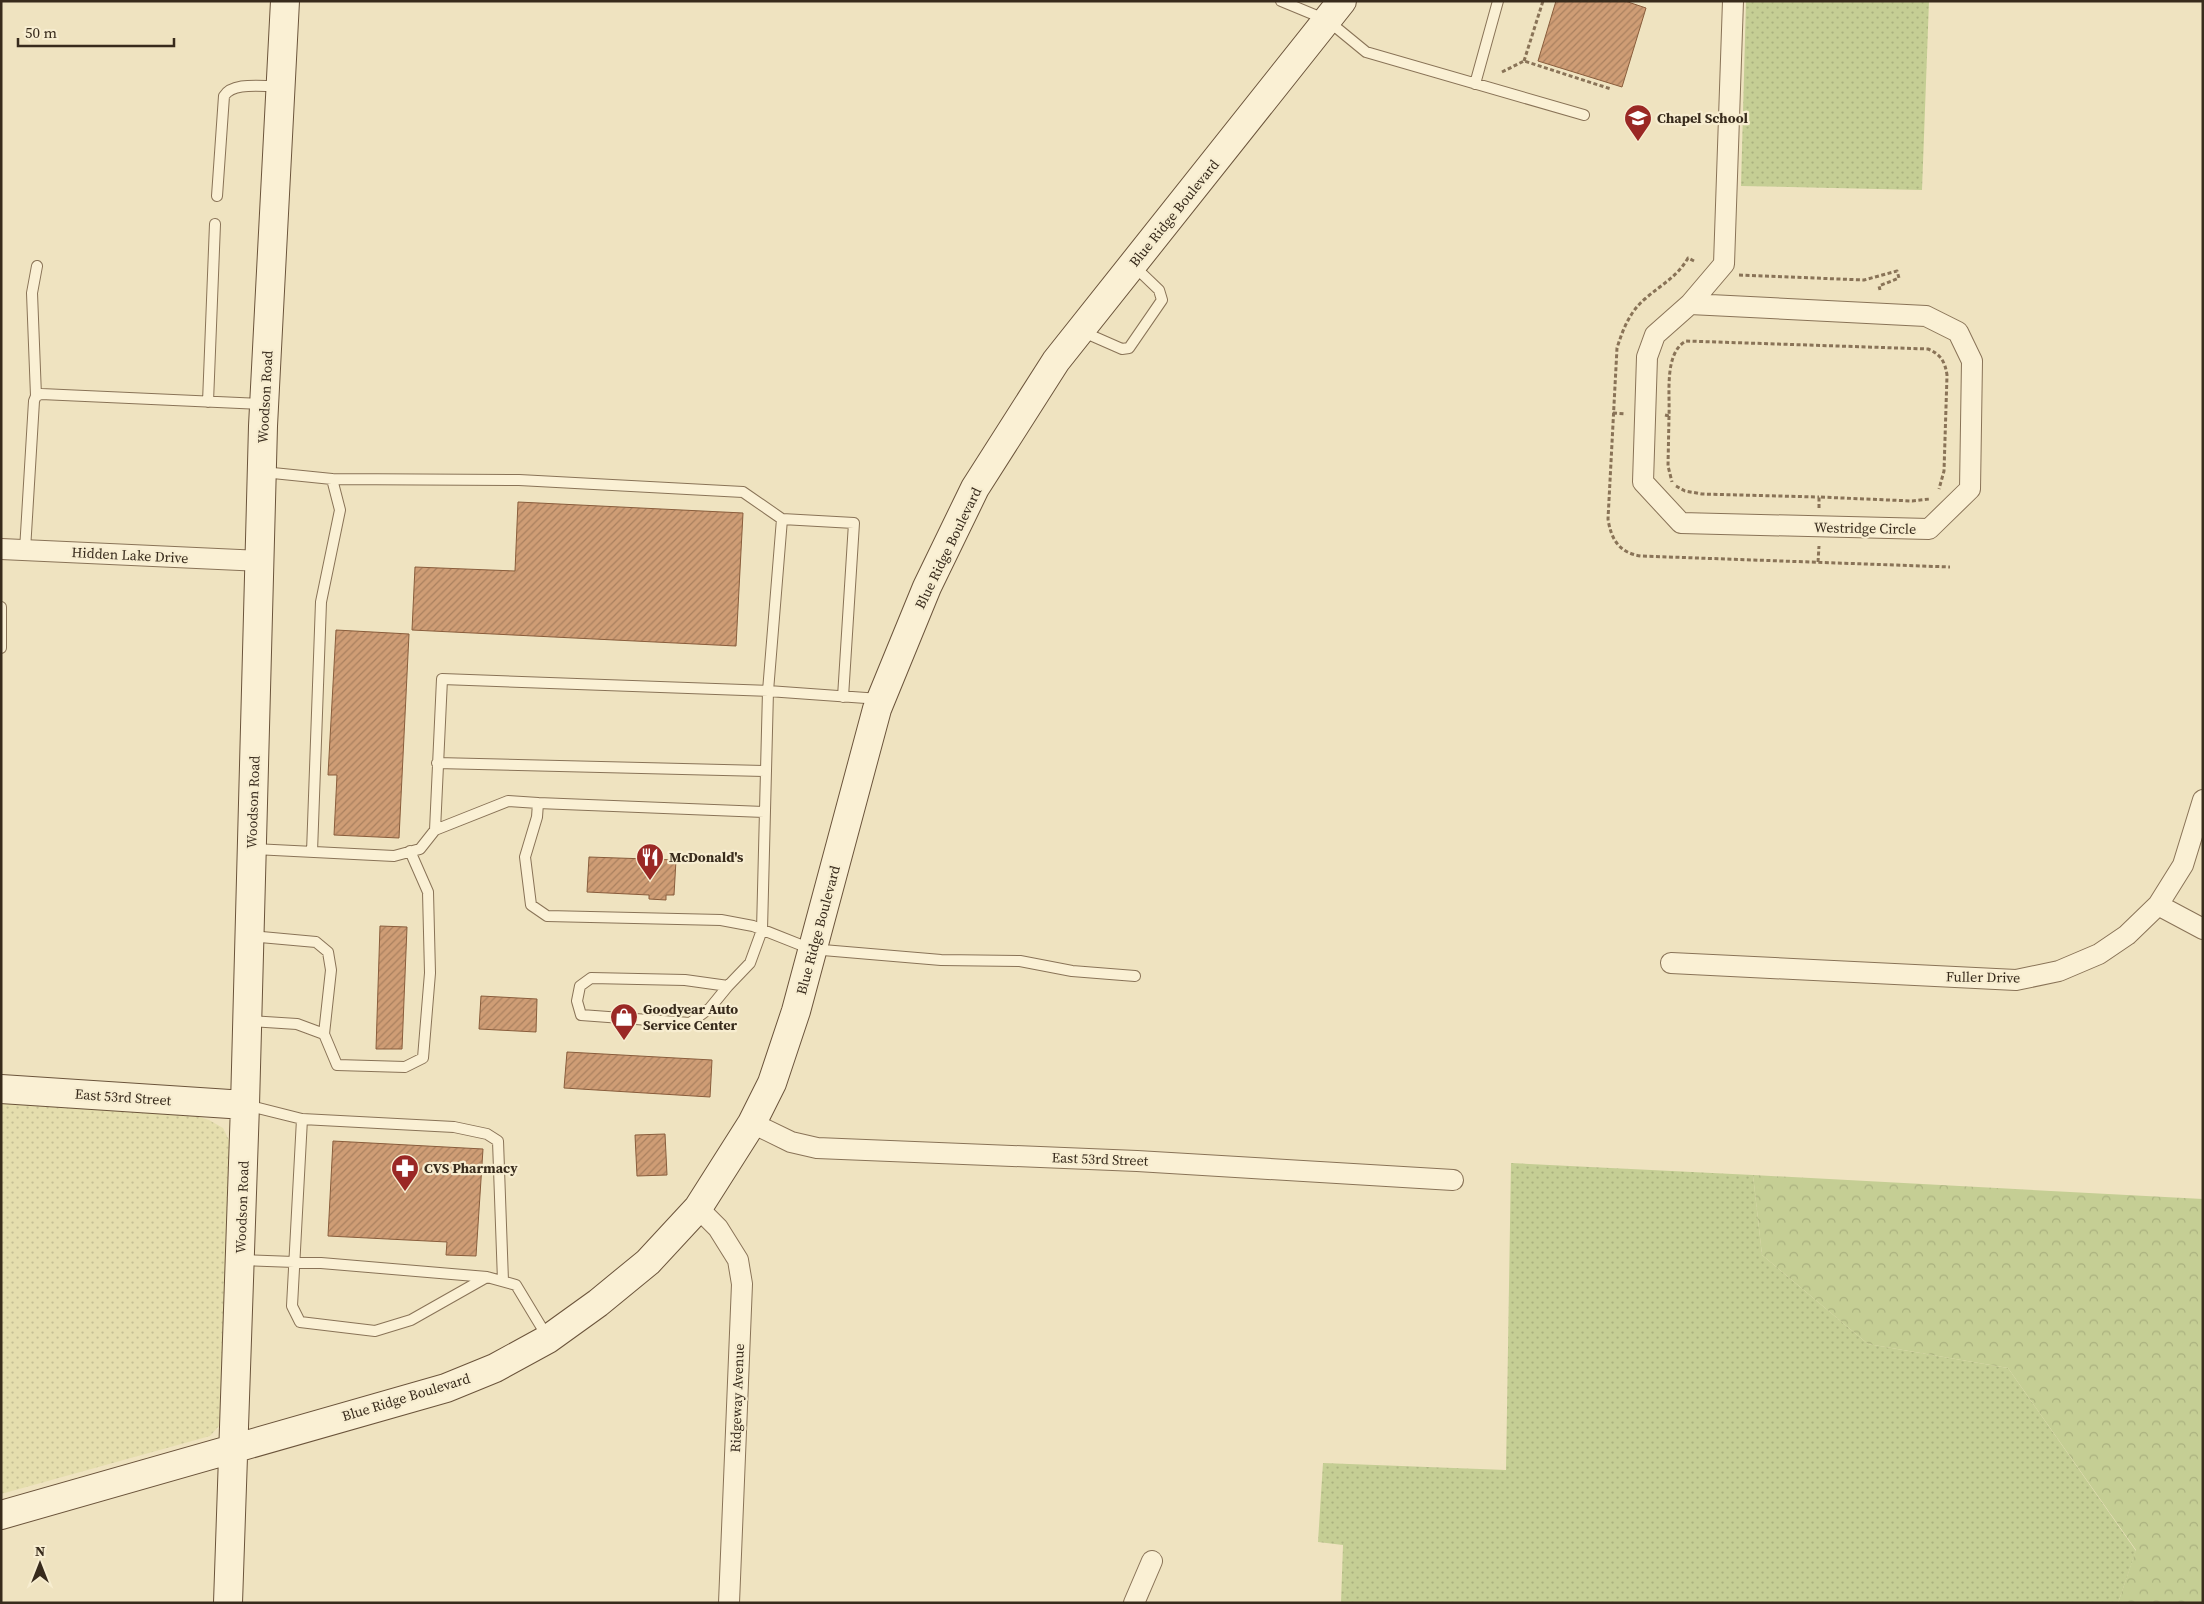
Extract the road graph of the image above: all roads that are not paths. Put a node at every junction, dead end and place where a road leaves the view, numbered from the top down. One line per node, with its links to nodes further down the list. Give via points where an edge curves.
1 (286, 1): 7 (street, Woodson Road)
2 (1281, 1): 5 (lane)
3 (1498, 1): 6 (lane)
4 (1733, 1): 13 (street, Westridge Circle, via 1724,264)
5 (1335, 11): 6 (lane, via 1366,52); 11 (street, Blue Ridge Boulevard)
6 (1475, 84): 8 (lane)
7 (281, 86): 9 (lane, via 227,90); 17 (street, Woodson Road)
8 (1584, 115)
9 (217, 196)
10 (215, 224): 16 (lane)
11 (1133, 264): 14 (street, Blue Ridge Boulevard); 14 (lane, via 1159,290 1162,300 1129,348 1122,349)
12 (37, 266): 15 (lane, via 32,293)
13 (1690, 304): 13 (street, Westridge Circle, via 1655,335 1647,357 1643,482 1681,523 1929,529 1970,489 1972,360 1958,332 1926,316)
14 (1080, 331): 28 (street, Blue Ridge Boulevard, via 1056,360 975,488 927,587)
15 (36, 396): 16 (lane); 22 (lane)
16 (208, 402): 17 (lane)
17 (264, 404): 18 (street, Woodson Road)
18 (262, 472): 19 (lane); 23 (street, Woodson Road)
19 (332, 478): 20 (lane, via 519,480 743,492); 37 (lane, via 340,510 321,602)
20 (782, 518): 26 (lane); 27 (lane, via 854,523)
21 (1, 549): 22 (street, Hidden Lake Drive)
22 (25, 550): 23 (street, Hidden Lake Drive)
23 (260, 561): 35 (street, Woodson Road)
24 (1, 607): 25 (lane)
25 (1, 648)
26 (768, 691): 27 (lane); 29 (lane, via 442,679); 30 (lane)
27 (844, 697): 28 (lane)
28 (881, 700): 42 (street, Blue Ridge Boulevard)
29 (437, 762): 30 (lane); 34 (lane)
30 (766, 771): 33 (lane)
31 (2203, 800): 38 (street, Fuller Drive, via 2183,865)
32 (538, 803): 33 (lane); 34 (lane, via 508,801); 40 (lane, via 525,856 531,904 547,916 721,920)
33 (765, 812): 40 (lane)
34 (435, 830): 36 (lane, via 420,849)
35 (252, 849): 37 (lane); 41 (street, Woodson Road)
36 (410, 851): 37 (lane, via 394,856); 47 (lane, via 428,892 430,973 423,1058 405,1067 337,1065)
37 (312, 852)
38 (2158, 904): 39 (street); 43 (street, Fuller Drive, via 2126,935 2099,954 2059,971 2016,980)
39 (2203, 929)
40 (762, 930): 42 (lane); 45 (lane, via 750,963)
41 (249, 936): 46 (street, Woodson Road); 47 (lane, via 316,942 328,952 331,970)
42 (811, 949): 44 (lane, via 942,960 1020,961 1072,971); 51 (street, Blue Ridge Boulevard, via 796,1011 772,1083)
43 (1671, 963)
44 (1135, 976)
45 (728, 986): 45 (lane, via 685,980 591,978 580,986 577,1001 582,1014 690,1022 710,1008)
46 (247, 1020): 47 (lane, via 297,1024); 49 (street, Woodson Road)
47 (324, 1034)
48 (1, 1089): 49 (street, East 53rd Street)
49 (245, 1105): 50 (lane); 54 (street, Woodson Road)
50 (302, 1119): 55 (lane); 57 (lane, via 454,1127 487,1134 498,1141)
51 (752, 1123): 52 (street, East 53rd Street, via 791,1142 817,1148 1137,1161); 53 (street, Blue Ridge Boulevard)
52 (1453, 1180)
53 (698, 1208): 58 (street, Blue Ridge Boulevard, via 648,1262); 63 (street, Ridgeway Avenue, via 718,1228 738,1260 742,1284)
54 (240, 1260): 55 (lane); 59 (street, Woodson Road)
55 (293, 1262): 56 (lane); 56 (lane, via 292,1306 300,1322 375,1331 412,1320)
56 (487, 1277): 57 (lane)
57 (503, 1281): 58 (lane, via 516,1285)
58 (548, 1339): 59 (street, Blue Ridge Boulevard, via 495,1368 446,1388)
59 (234, 1449): 60 (street, Blue Ridge Boulevard); 62 (street, Woodson Road)
60 (1, 1515)
61 (1152, 1561): 64 (street)
62 (228, 1603)
63 (729, 1603)
64 (1134, 1603)

